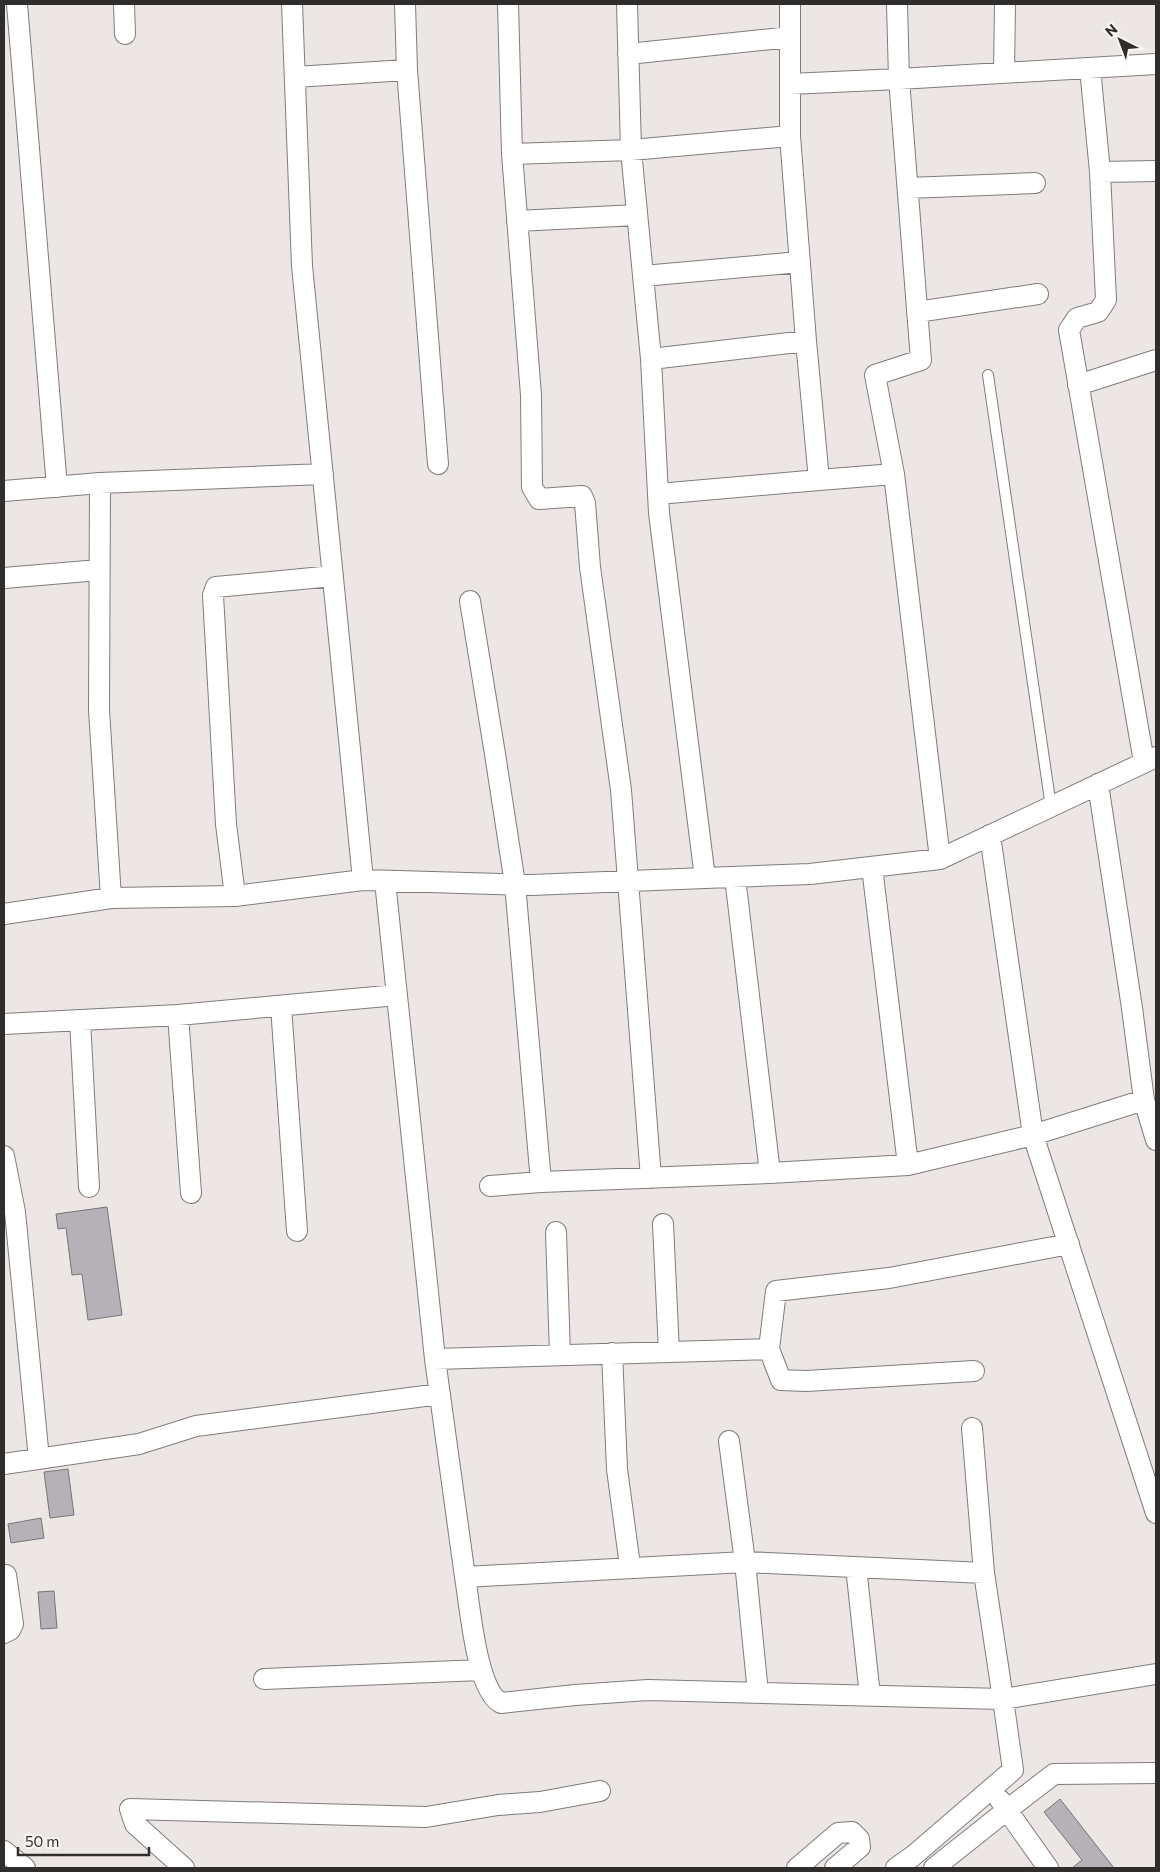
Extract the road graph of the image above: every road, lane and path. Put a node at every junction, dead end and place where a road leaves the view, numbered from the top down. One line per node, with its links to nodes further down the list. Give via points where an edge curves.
1 (17, 4): 43 (street)
2 (124, 4): 10 (street)
3 (292, 4): 17 (street)
4 (405, 4): 15 (street)
5 (508, 4): 22 (street)
6 (627, 4): 12 (street)
7 (790, 4): 11 (street)
8 (897, 4): 18 (street)
9 (1005, 4): 16 (street)
10 (125, 34)
11 (790, 37): 12 (street); 19 (street)
12 (628, 54): 21 (street)
13 (1156, 64): 14 (street)
14 (1090, 68): 16 (street); 23 (street)
15 (407, 70): 17 (street); 38 (street)
16 (1004, 73): 18 (street)
17 (295, 77): 39 (street, via 302,266)
18 (899, 79): 19 (street); 26 (street)
19 (790, 84): 20 (street)
20 (790, 136): 21 (street); 29 (street)
21 (631, 150): 22 (street); 27 (street)
22 (512, 154): 28 (street)
23 (1100, 172): 24 (street); 37 (street, via 1106,300 1098,312 1077,318 1069,330)
24 (1156, 172)
25 (1035, 183): 26 (street)
26 (908, 188): 32 (street)
27 (637, 215): 28 (street); 30 (street)
28 (517, 221): 59 (street, via 531,395 532,487 539,499 582,496 585,503 590,567 620,790)
29 (800, 262): 30 (street); 33 (street)
30 (643, 276): 34 (street)
31 (1038, 294): 32 (street)
32 (917, 312): 40 (street, via 921,360 875,375)
33 (806, 342): 34 (street); 41 (street)
34 (650, 359): 45 (street)
35 (1156, 360): 37 (street)
36 (988, 375): 52 (lane)
37 (1078, 385): 50 (street)
38 (438, 464)
39 (323, 474): 42 (street); 47 (street)
40 (894, 474): 41 (street); 54 (street)
41 (819, 480): 45 (street)
42 (100, 483): 43 (street); 46 (street)
43 (57, 486): 44 (street)
44 (4, 492)
45 (658, 494): 57 (street)
46 (99, 570): 48 (street); 63 (street, via 99,710)
47 (333, 576): 58 (street); 62 (street, via 216,587 213,595 226,824)
48 (4, 578)
49 (470, 601): 61 (street)
50 (1150, 760): 51 (street)
51 (1098, 784): 52 (street); 70 (street)
52 (1051, 807): 53 (street)
53 (990, 835): 54 (street); 71 (street)
54 (940, 859): 55 (street)
55 (872, 867): 56 (street); 74 (street)
56 (735, 877): 57 (street); 75 (street)
57 (705, 878): 59 (street)
58 (363, 880): 60 (street); 62 (street)
59 (626, 880): 61 (street); 76 (street)
60 (385, 881): 61 (street); 65 (street)
61 (515, 884): 77 (street)
62 (235, 896): 63 (street)
63 (110, 898): 64 (street)
64 (4, 914)
65 (397, 995): 66 (street); 89 (street)
66 (280, 1006): 67 (street); 82 (street)
67 (178, 1015): 68 (street); 80 (street)
68 (80, 1020): 69 (street); 79 (street)
69 (4, 1023)
70 (1144, 1100): 71 (street); 72 (street)
71 (1033, 1135): 74 (street); 84 (street)
72 (1156, 1140)
73 (4, 1156): 94 (street, via 14,1212)
74 (908, 1165): 75 (street)
75 (770, 1173): 76 (street)
76 (651, 1178): 77 (street)
77 (541, 1182): 78 (street)
78 (490, 1186)
79 (89, 1187)
80 (192, 1193)
81 (663, 1224): 86 (street)
82 (297, 1231)
83 (556, 1232): 88 (street)
84 (1069, 1244): 85 (street, via 889,1278 776,1291); 96 (street)
85 (770, 1348): 86 (street); 90 (street, via 781,1380)
86 (669, 1352): 87 (street)
87 (612, 1353): 88 (street); 99 (street, via 617,1469 630,1566)
88 (560, 1355): 89 (street)
89 (435, 1359): 91 (street)
90 (974, 1371)
91 (440, 1394): 94 (street, via 196,1426 139,1444); 102 (street)
92 (972, 1428): 101 (street)
93 (729, 1441): 97 (street)
94 (39, 1459): 95 (street)
95 (4, 1464)
96 (1156, 1513)
97 (745, 1562): 98 (street); 99 (street); 107 (street)
98 (856, 1567): 101 (street); 108 (street)
99 (633, 1568): 102 (street)
100 (4, 1570): 103 (street, via 13,1624)
101 (984, 1572): 109 (street)
102 (465, 1578): 104 (street)
103 (4, 1633)
104 (481, 1670): 106 (street); 107 (street, via 490,1693 501,1703 648,1690)
105 (1156, 1674): 109 (street)
106 (264, 1678)
107 (758, 1693): 108 (street)
108 (870, 1696): 109 (street)
109 (1003, 1699): 111 (street, via 1013,1770)
110 (1156, 1773): 113 (street, via 1054,1774)
111 (991, 1788): 113 (street); 119 (street)
112 (600, 1791): 116 (street, via 426,1817 130,1809 136,1824)
113 (1007, 1810): 120 (street); 121 (street)
114 (4, 1851): 115 (street)
115 (25, 1868)
116 (184, 1868)
117 (797, 1868): 118 (street, via 838,1833 852,1832 859,1838 860,1847)
118 (836, 1868)
119 (896, 1868)
120 (934, 1868)
121 (1048, 1868)

